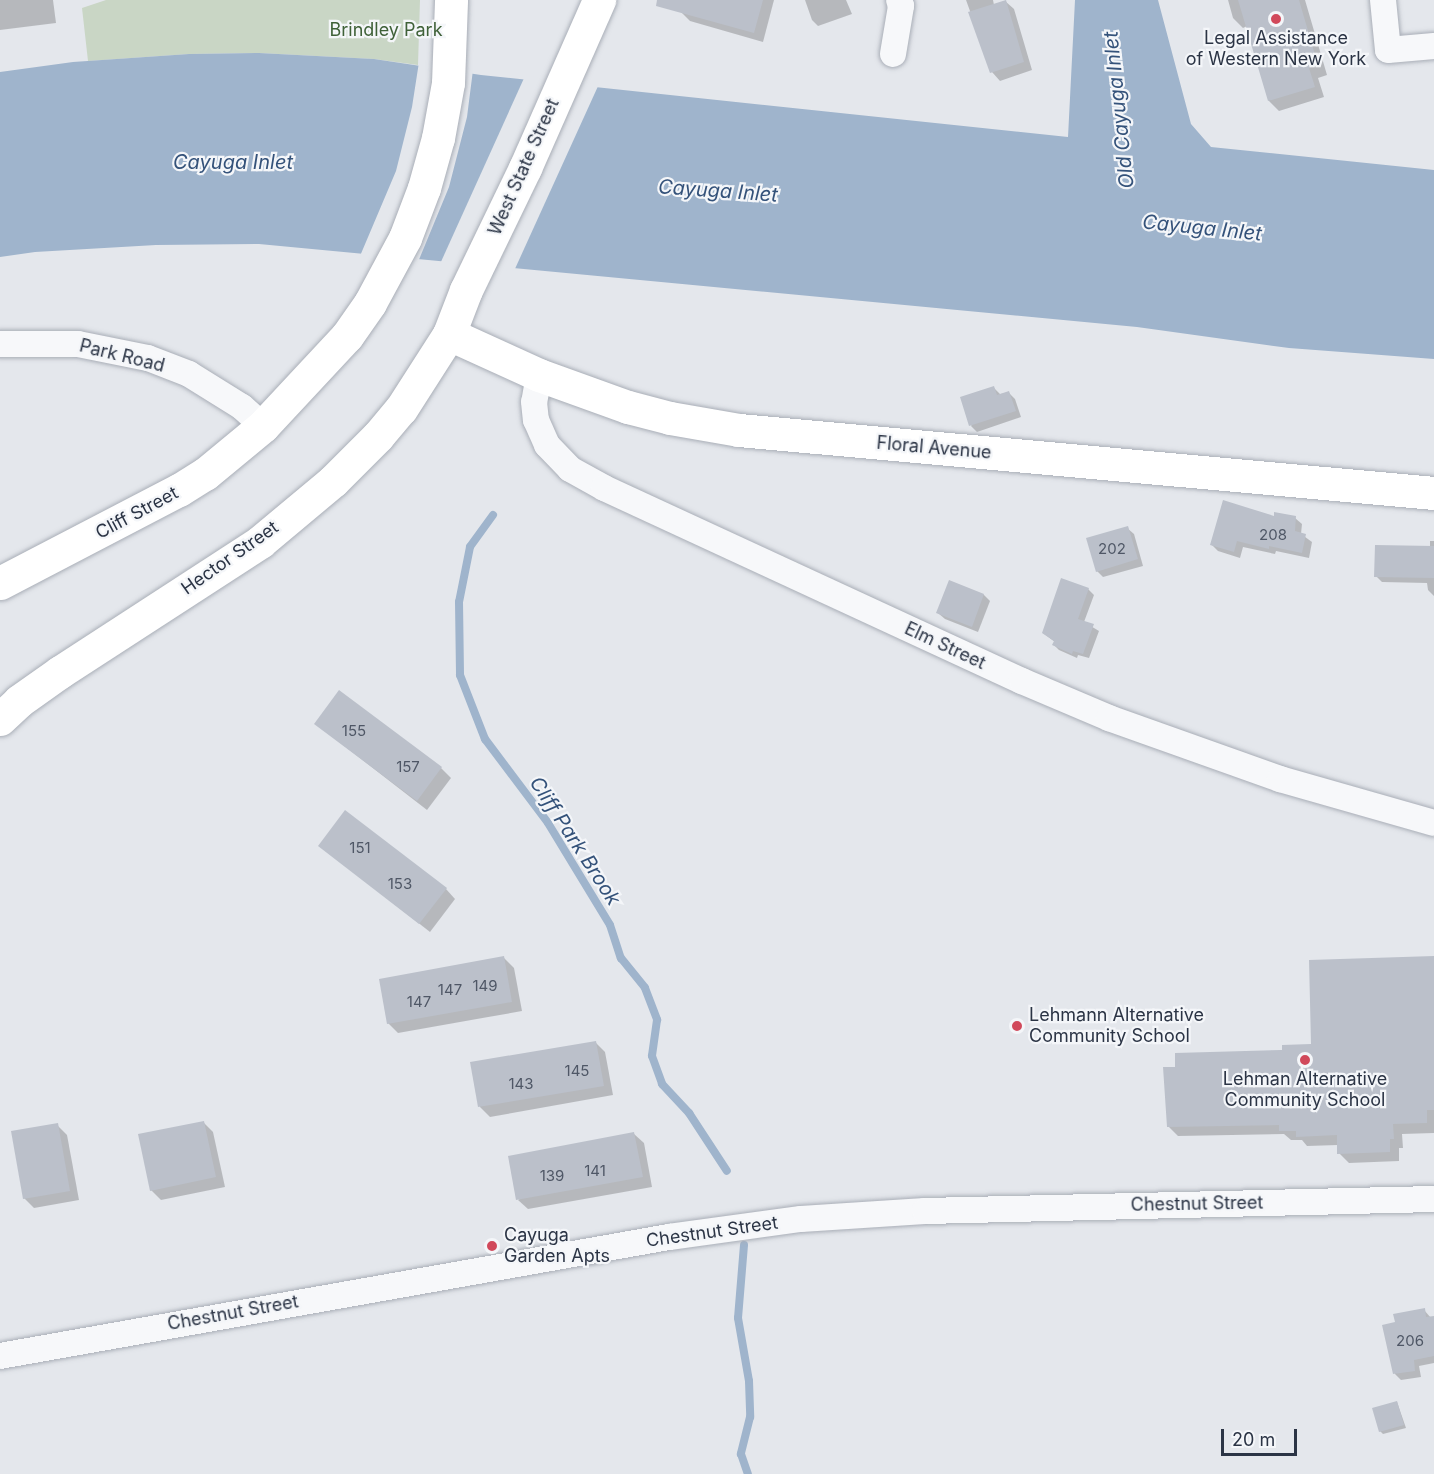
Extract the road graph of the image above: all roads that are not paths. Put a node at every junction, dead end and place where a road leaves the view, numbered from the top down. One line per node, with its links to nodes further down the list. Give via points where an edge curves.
1 (451, 0): 10 (main road, Cliff Street, via 446,94 424,188 405,238 347,336)
2 (599, 0): 7 (main road, West State Street)
3 (899, 0): 6 (street)
4 (1383, 0): 5 (street, via 1388,50)
5 (1434, 46)
6 (893, 54)
7 (449, 334): 9 (main road, Floral Avenue); 13 (main road, Hector Street, via 401,409 333,481 260,542 60,672)
8 (0, 344): 10 (street, Park Road, via 78,344 148,358 189,374 242,406)
9 (539, 375): 11 (main road, Floral Avenue, via 628,407 739,430); 14 (street, Elm Street, via 534,402 536,420 547,445 570,469 604,488 1098,714 1280,779)
10 (263, 426): 12 (main road, Cliff Street, via 205,474 179,490)
11 (1434, 493)
12 (0, 583)
13 (0, 719)
14 (1434, 823)
15 (1434, 1199): 16 (street, Chestnut Street, via 925,1211 801,1219 669,1237)
16 (0, 1356)

